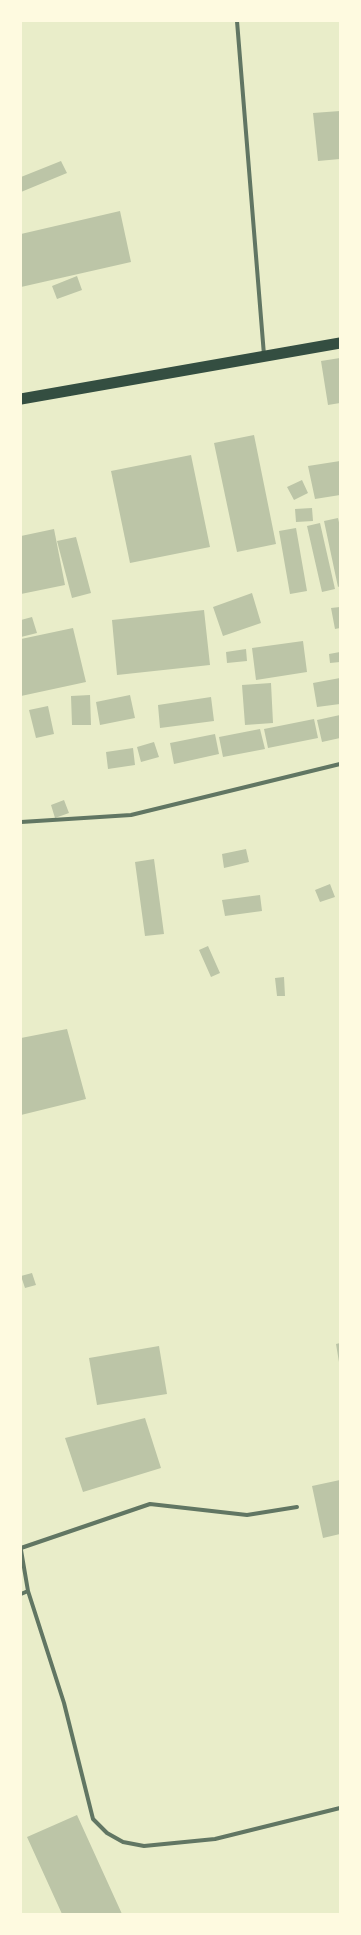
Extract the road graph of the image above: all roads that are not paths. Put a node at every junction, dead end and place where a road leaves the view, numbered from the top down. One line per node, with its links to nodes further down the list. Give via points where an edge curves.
1 (237, 21): 3 (street)
2 (340, 344): 3 (highway)
3 (264, 358): 4 (highway)
4 (21, 399)
5 (340, 764): 6 (street, via 131,815)
6 (21, 822)
7 (297, 1507): 8 (street, via 247,1515 150,1504)
8 (21, 1549): 9 (street)
9 (28, 1591): 10 (street); 11 (street, via 64,1704 93,1819 107,1833 123,1842 144,1846 215,1839)
10 (21, 1594)
11 (340, 1808)

